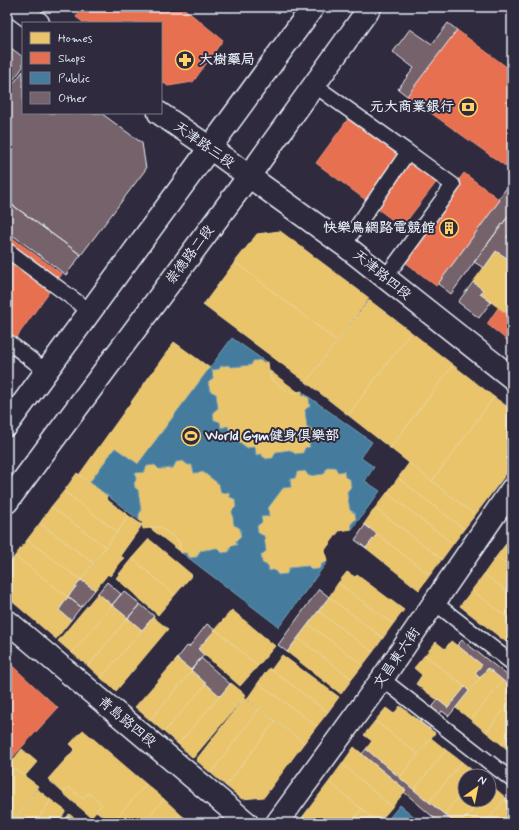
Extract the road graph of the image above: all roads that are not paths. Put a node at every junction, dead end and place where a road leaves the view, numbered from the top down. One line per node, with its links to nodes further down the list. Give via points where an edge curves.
1 (16, 7): 4 (street)
2 (313, 7): 7 (street)
3 (370, 7): 5 (street, 崇德路二段)
4 (37, 22)
5 (314, 85): 8 (lane); 9 (street, 崇德路二段)
6 (160, 114): 7 (street, 天津路三段)
7 (210, 148): 9 (street, 天津路三段); 13 (street)
8 (408, 152): 10 (lane); 12 (lane, via 453,185)
9 (249, 176): 10 (street, 天津路四段); 19 (street, 崇德路二段)
10 (344, 245): 12 (street, 天津路四段)
11 (7, 250): 13 (lane)
12 (385, 278): 16 (street, 天津路四段)
13 (91, 312): 15 (street)
14 (7, 341): 15 (lane)
15 (46, 371): 17 (street)
16 (512, 378)
17 (7, 426)
18 (512, 489): 20 (street, 文昌東六街)
19 (7, 502)
20 (435, 603): 22 (lane); 23 (street, 文昌東六街)
21 (7, 621): 25 (street, 青島路四段)
22 (512, 663)
23 (382, 679): 24 (lane); 26 (street, 文昌東六街)
24 (512, 780)
25 (247, 823)
26 (277, 823)

